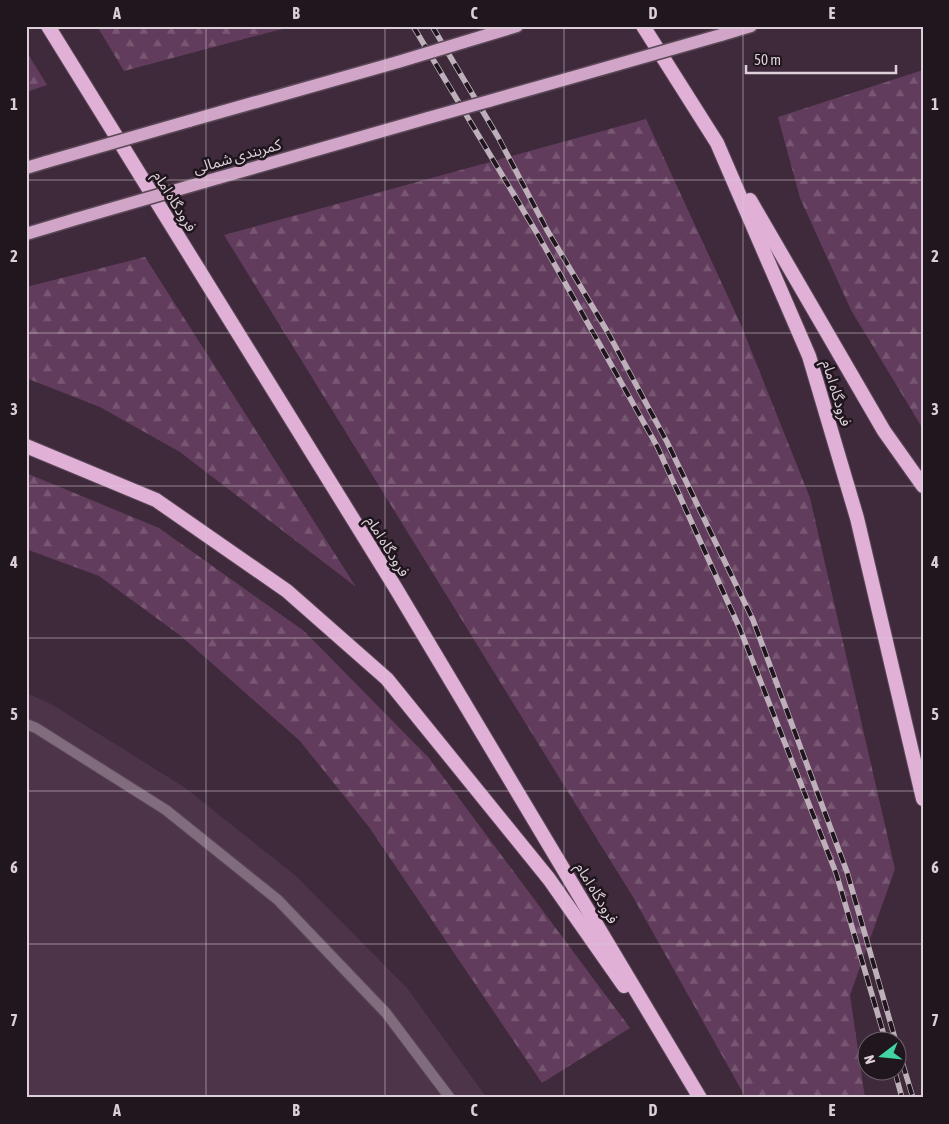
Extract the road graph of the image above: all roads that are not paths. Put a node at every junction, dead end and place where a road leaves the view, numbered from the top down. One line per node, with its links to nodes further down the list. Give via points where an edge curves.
1 (48, 26): 12 (highway, فرودگاه امام, via 395,587)
2 (517, 26): 6 (main road, bridge)
3 (643, 26): 5 (highway, فرودگاه امام)
4 (751, 26): 7 (main road, کمربندی شمالی, bridge)
5 (717, 143): 9 (highway, via 884,432); 11 (highway, فرودگاه امام, via 809,356 857,518)
6 (26, 168)
7 (26, 234)
8 (26, 446): 12 (highway, via 156,500 287,591 387,679 549,878)
9 (923, 486)
10 (26, 724): 13 (lane, via 166,810 278,900 386,1013)
11 (923, 799)
12 (698, 1094)
13 (450, 1098)

